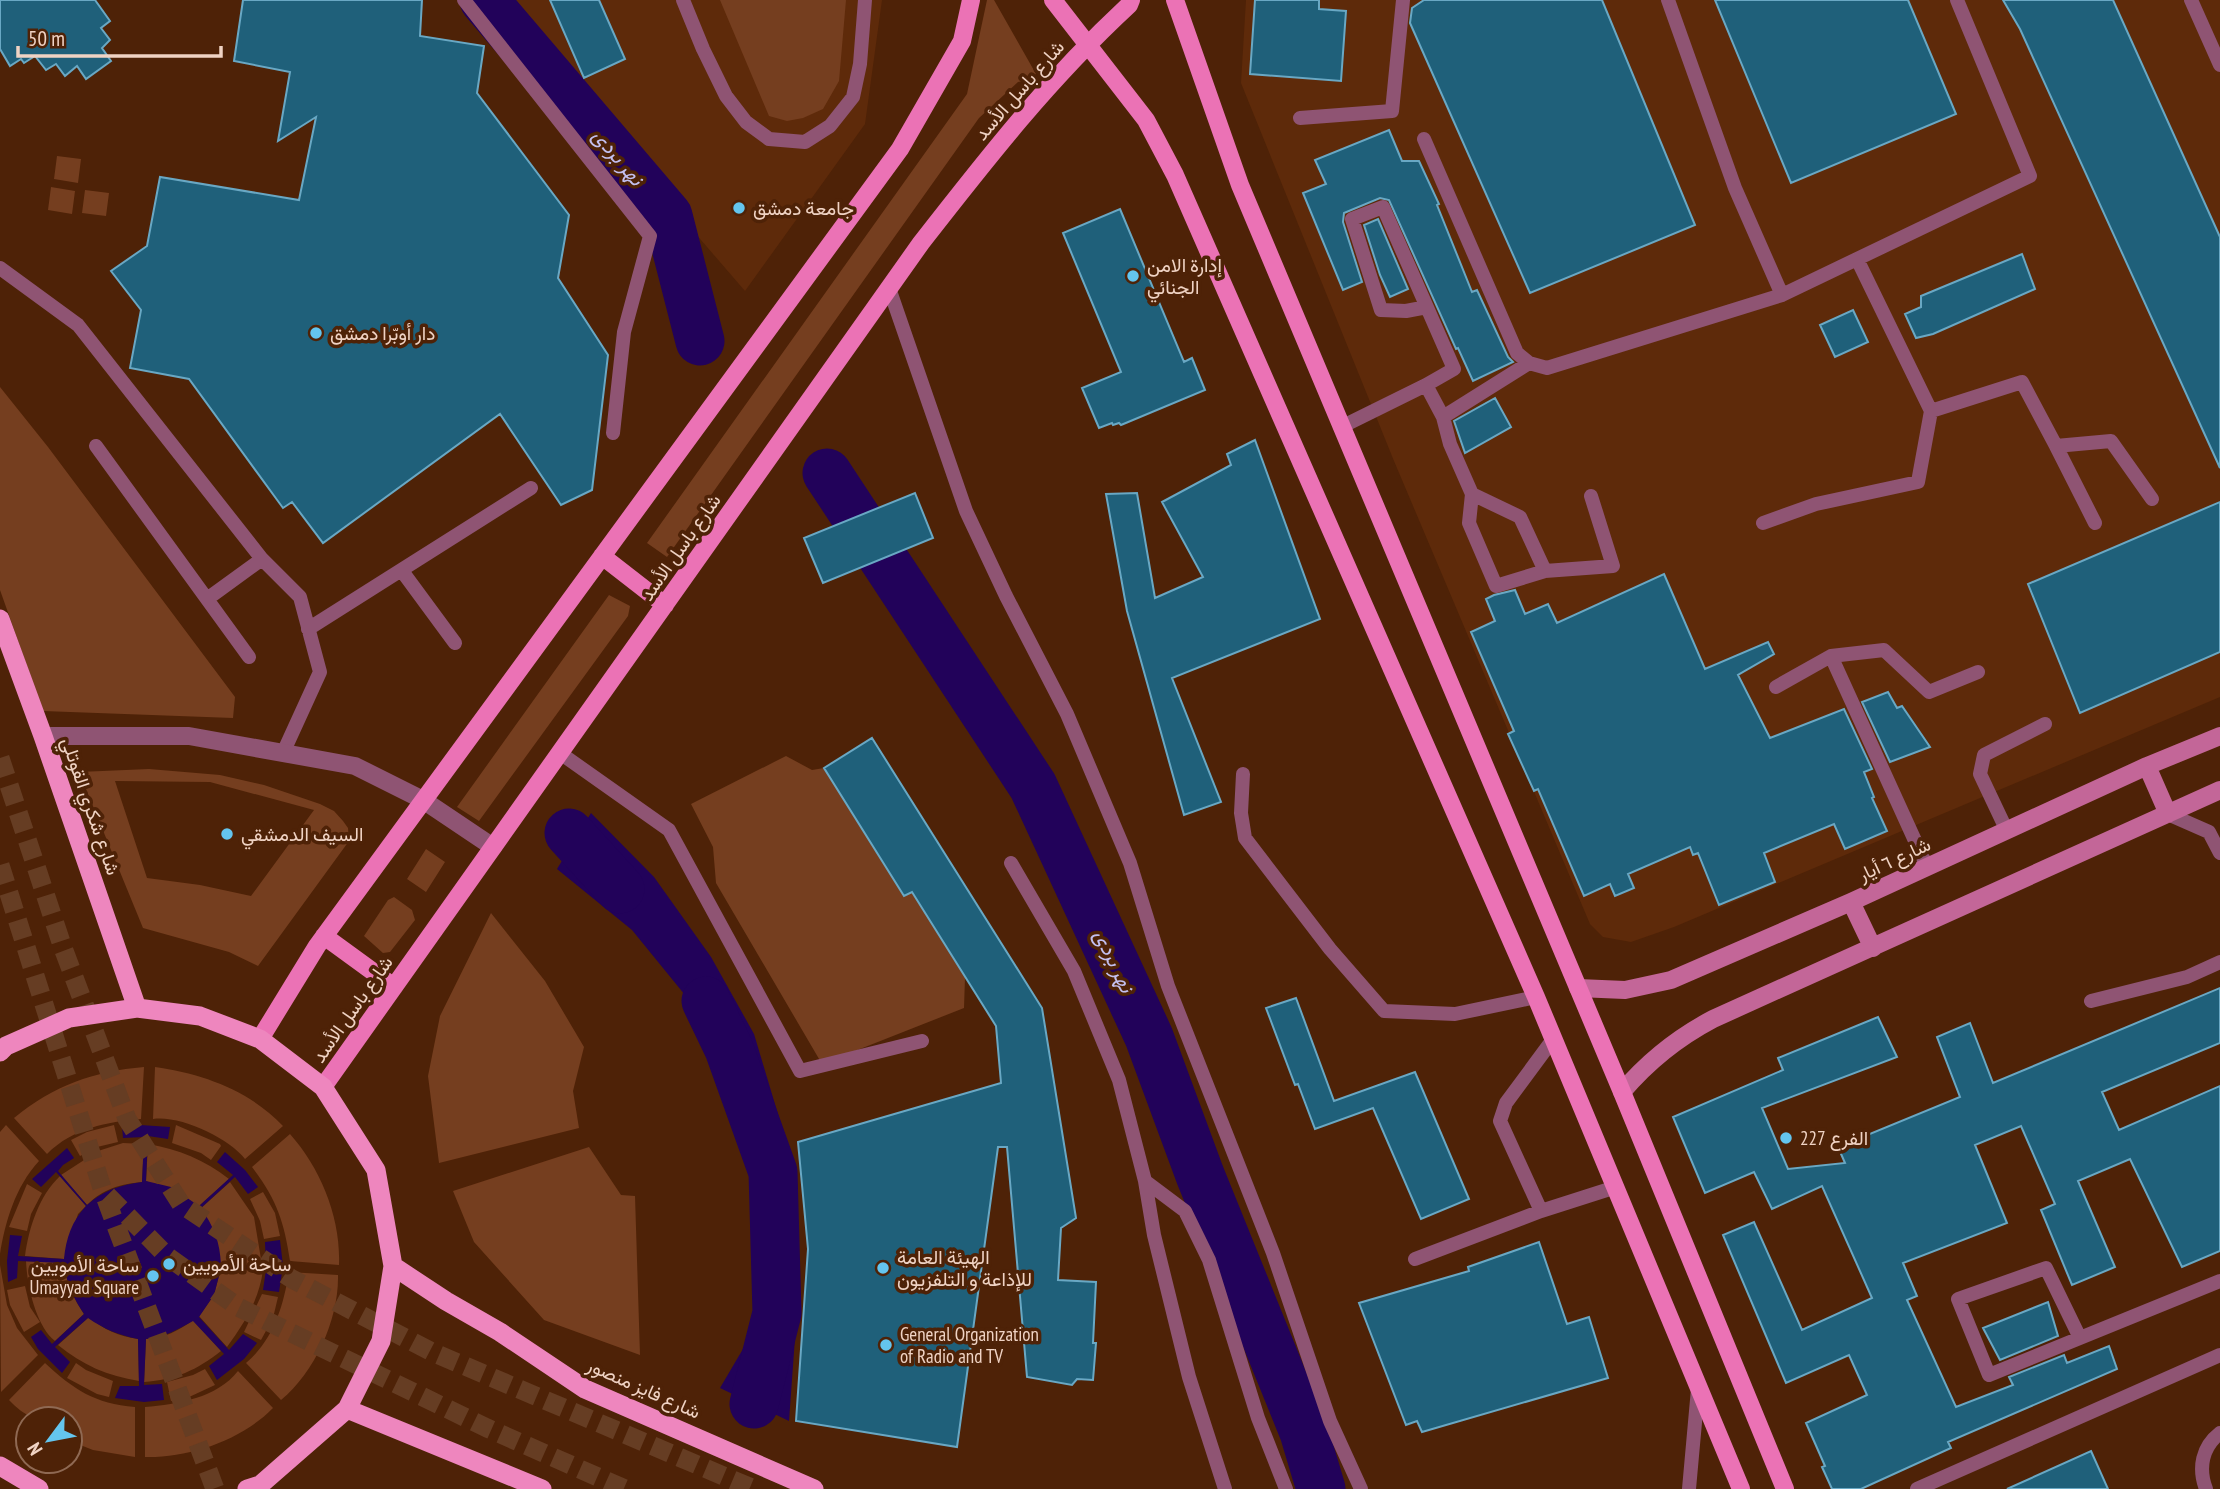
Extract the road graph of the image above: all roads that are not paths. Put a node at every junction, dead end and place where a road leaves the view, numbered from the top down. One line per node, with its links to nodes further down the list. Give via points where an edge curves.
1 (464, 0): 26 (lane, via 650,236 624,332)
2 (683, 0): 3 (lane, via 726,96 746,122 769,139 805,142 830,126 853,97)
3 (865, 0)
4 (971, 0): 35 (main road, via 962,41 900,149)
5 (1053, 0): 12 (main road)
6 (1131, 0): 12 (main road, شارع باسل الأسد)
7 (1175, 0): 25 (main road, via 1240,185)
8 (1403, 0): 14 (lane, via 1392,111)
9 (1668, 0): 19 (lane, via 1735,188)
10 (1957, 0): 16 (lane, via 2030,176)
11 (2191, 0): 13 (lane)
12 (1088, 43): 18 (main road, شارع باسل الأسد, via 1019,117); 69 (main road, via 1146,120 1175,176)
13 (2220, 64)
14 (1300, 118)
15 (1424, 139): 21 (lane, via 1517,353)
16 (1857, 259): 19 (lane); 23 (lane)
17 (0, 268): 36 (lane, via 78,325)
18 (889, 288): 40 (main road, شارع باسل الأسد); 96 (lane, via 966,512 1067,714 1130,863 1167,986 1273,1253 1330,1422)
19 (1782, 295): 21 (lane, via 1547,368)
20 (1427, 307): 20 (lane, via 1383,207 1352,219 1381,310); 22 (lane, via 1454,369)
21 (1529, 363): 24 (lane)
22 (1426, 385): 24 (lane); 25 (lane)
23 (1931, 411): 28 (lane, via 2022,382); 33 (lane, via 1918,482 1816,504)
24 (1443, 417): 30 (lane)
25 (1342, 427): 68 (main road)
26 (613, 433)
27 (96, 446): 39 (lane)
28 (2056, 446): 32 (lane, via 2111,441); 34 (lane)
29 (531, 488): 37 (lane)
30 (1472, 494): 38 (lane, via 1520,517); 38 (lane, via 1469,523 1496,586)
31 (1591, 496): 38 (lane, via 1613,566)
32 (2152, 499)
33 (1763, 523)
34 (2095, 523)
35 (602, 556): 40 (main road); 56 (main road)
36 (262, 559): 39 (lane); 42 (lane, via 300,597)
37 (402, 571): 42 (lane); 43 (lane)
38 (1545, 571)
39 (207, 599): 45 (lane)
40 (665, 605): 52 (main road, شارع باسل الأسد)
41 (0, 620): 49 (highway, شارع شكري القوتلي)
42 (308, 629): 51 (lane, via 320,672)
43 (454, 643)
44 (1831, 656): 46 (lane, via 1884,650 1929,692); 47 (lane); 62 (lane)
45 (249, 657)
46 (1978, 672)
47 (1776, 687)
48 (2045, 724): 58 (lane, via 1984,755 1980,774)
49 (43, 736): 51 (street, via 190,736); 71 (highway, شارع شكري القوتلي)
50 (2220, 736): 53 (main road, شارع ٦ أيار)
51 (283, 753): 56 (street, via 355,766)
52 (560, 753): 59 (main road, شارع باسل الأسد); 74 (lane, via 669,830 800,1071)
53 (2147, 766): 57 (main road); 58 (main road, شارع ٦ أيار)
54 (1243, 774): 69 (lane, via 1245,838 1384,1011 1455,1014)
55 (2220, 790): 57 (main road)
56 (423, 800): 59 (street); 64 (main road)
57 (2168, 814): 60 (lane, via 2209,832); 65 (main road)
58 (2007, 831): 62 (main road, شارع ٦ أيار)
59 (493, 847): 67 (main road, شارع باسل الأسد)
60 (2220, 853)
61 (1010, 863): 78 (lane, via 1074,971 1118,1080)
62 (1927, 867): 63 (main road, شارع ٦ أيار)
63 (1851, 902): 65 (main road); 68 (main road, شارع ٦ أيار, via 1671,980 1625,990)
64 (324, 936): 67 (main road); 73 (main road)
65 (1873, 948): 77 (main road, via 1692,1030 1654,1057)
66 (2220, 962): 70 (lane, via 2187,977)
67 (394, 987): 76 (main road, شارع باسل الأسد)
68 (1578, 988): 77 (main road)
69 (1536, 997): 72 (main road)
70 (2091, 1001)
71 (137, 1008): 73 (highway, via 200,1016); 75 (highway, via 69,1018)
72 (1554, 1038): 79 (main road); 80 (lane, via 1506,1103 1500,1121)
73 (260, 1039): 76 (highway)
74 (922, 1041)
75 (2, 1042)
76 (323, 1087): 82 (highway, via 376,1170)
77 (1622, 1091): 99 (main road)
78 (1145, 1181): 94 (lane, via 1189,1377); 95 (lane, via 1185,1211 1209,1260 1258,1418)
79 (1616, 1187): 80 (lane); 86 (main road)
80 (1541, 1211): 81 (lane)
81 (1415, 1259)
82 (393, 1266): 87 (highway, via 381,1341); 93 (highway, شارع فايز منصور, via 585,1389)
83 (2220, 1281): 84 (lane)
84 (2080, 1338): 84 (lane, via 1989,1375 1958,1299 2046,1268)
85 (2220, 1354): 100 (lane)
86 (1699, 1387): 97 (lane); 98 (main road)
87 (346, 1409): 90 (highway); 92 (highway)
88 (2220, 1433): 101 (lane, via 2202,1462)
89 (0, 1466): 91 (highway)
90 (256, 1488)
91 (39, 1489)
92 (542, 1489)
93 (814, 1489)
94 (1225, 1489)
95 (1286, 1489)
96 (1362, 1489)
97 (1689, 1489)
98 (1741, 1489)
99 (1785, 1489)
100 (1916, 1489)
101 (2206, 1489)

